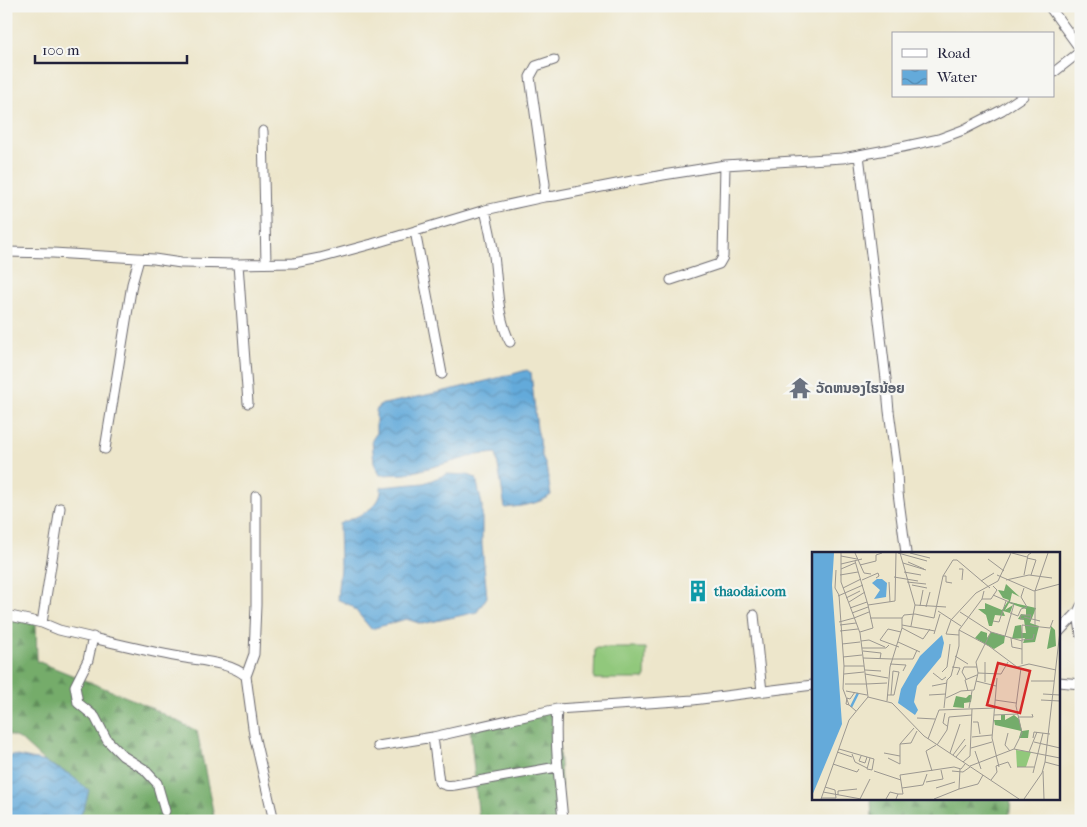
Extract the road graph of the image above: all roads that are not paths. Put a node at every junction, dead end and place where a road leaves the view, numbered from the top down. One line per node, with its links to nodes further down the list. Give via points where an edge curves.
1 (1049, 6): 2 (street)
2 (1081, 50): 4 (street)
3 (554, 60): 9 (street, via 536,66 530,77)
4 (1054, 72)
5 (1020, 98): 7 (street, via 964,130 939,139)
6 (263, 131): 14 (street)
7 (859, 155): 8 (street); 23 (street)
8 (725, 164): 9 (street); 16 (street, via 724,257 719,264)
9 (544, 197): 10 (street)
10 (485, 210): 11 (street); 17 (street, via 494,249 505,333)
11 (415, 231): 14 (street, via 320,258 294,263); 18 (street)
12 (6, 252): 13 (street)
13 (139, 259): 15 (street); 20 (street)
14 (266, 263): 15 (street)
15 (238, 264): 19 (street)
16 (672, 280)
17 (510, 342)
18 (442, 374)
19 (248, 403)
20 (105, 449)
21 (256, 496): 31 (street, via 254,654)
22 (60, 508): 27 (street)
23 (906, 552)
24 (1079, 609): 28 (street); 29 (street)
25 (6, 615): 27 (street)
26 (754, 615): 35 (street)
27 (42, 623): 30 (street)
28 (1060, 631)
29 (1081, 634)
30 (93, 637): 31 (street, via 214,662); 40 (street, via 88,660 75,686 78,703 95,717 107,740 123,756 144,769 156,783)
31 (246, 676): 41 (street, via 254,735)
32 (1060, 682): 33 (street)
33 (1081, 684)
34 (812, 685): 35 (street)
35 (762, 692): 36 (street)
36 (557, 710): 37 (street); 39 (street)
37 (433, 737): 38 (street); 39 (street, via 439,782 443,785 455,786)
38 (378, 746)
39 (557, 767): 42 (street)
40 (164, 811)
41 (274, 821)
42 (563, 821)

